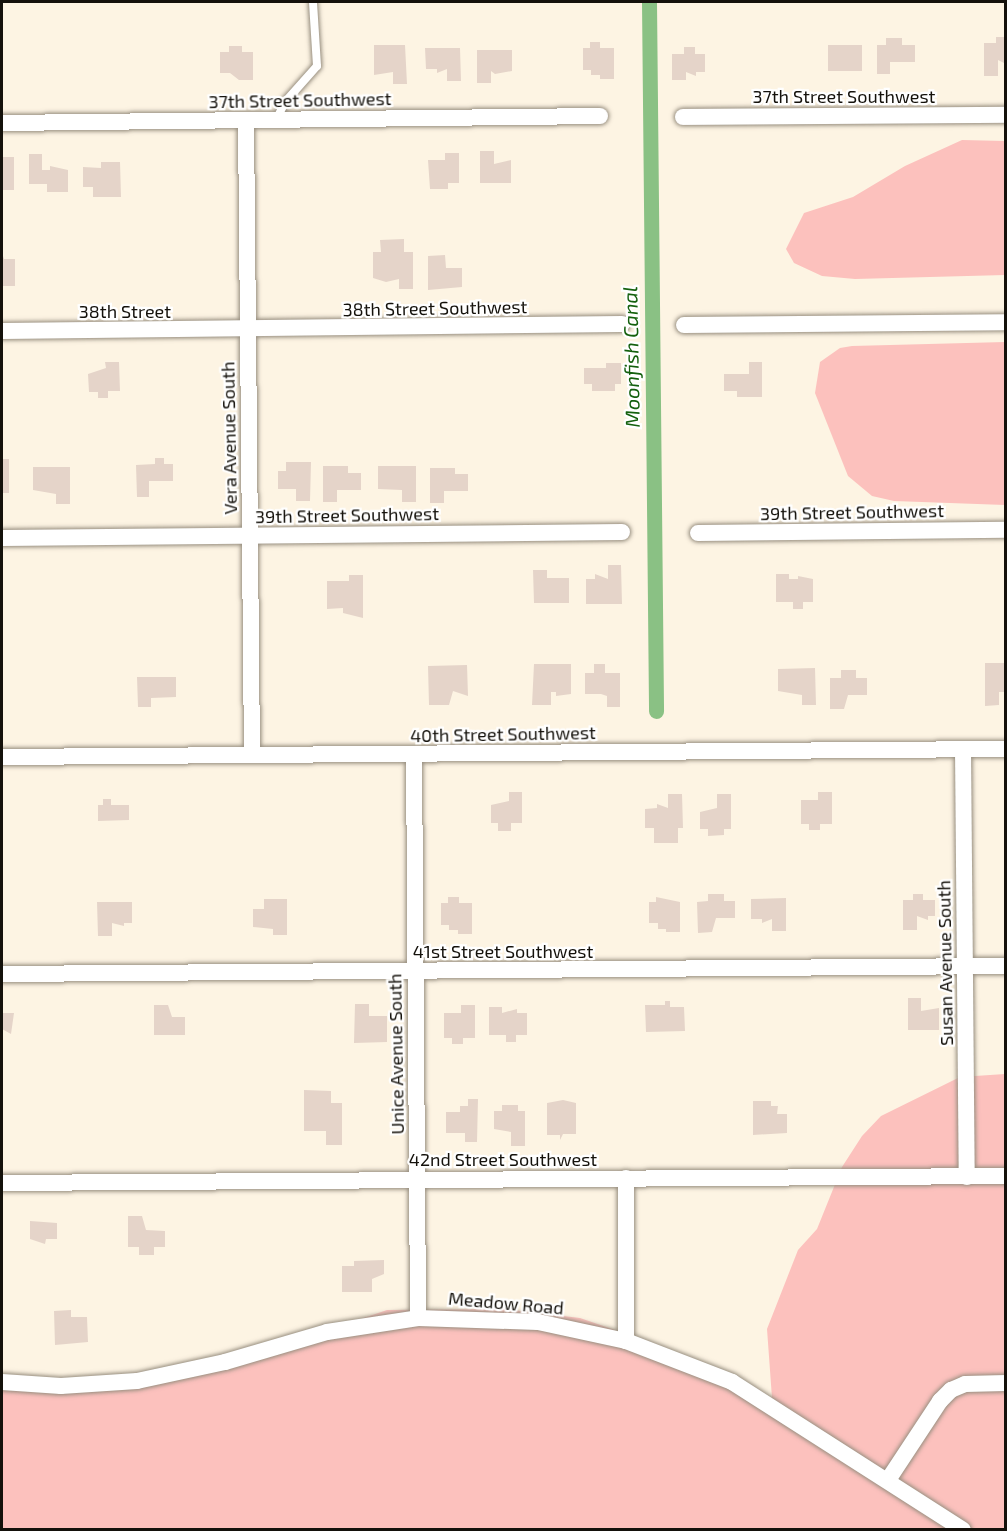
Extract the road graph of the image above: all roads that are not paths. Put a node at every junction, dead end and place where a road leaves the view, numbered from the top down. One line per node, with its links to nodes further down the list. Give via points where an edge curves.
1 (313, 2): 6 (lane, via 318,63)
2 (1005, 115): 4 (street, 37th Street Southwest)
3 (600, 116): 6 (street, 37th Street Southwest)
4 (683, 117)
5 (246, 120): 6 (street, 37th Street Southwest); 7 (street, 37th Street Southwest); 11 (street, Vera Avenue South)
6 (276, 120)
7 (2, 123)
8 (1005, 322): 10 (street)
9 (622, 324): 11 (street, 38th Street Southwest)
10 (684, 325)
11 (248, 328): 12 (street, 38th Street); 16 (street, Vera Avenue South)
12 (2, 331)
13 (1005, 530): 15 (street, 39th Street Southwest)
14 (622, 532): 16 (street, 39th Street Southwest)
15 (698, 533)
16 (250, 536): 17 (street, 39th Street Southwest); 21 (street, Vera Avenue South)
17 (2, 538)
18 (963, 749): 19 (street, 40th Street Southwest); 20 (street, 40th Street Southwest); 23 (street, Susan Avenue South)
19 (1005, 749)
20 (414, 754): 21 (street, 40th Street Southwest); 25 (street, Unice Avenue South)
21 (252, 755): 22 (street, 40th Street Southwest)
22 (2, 757)
23 (965, 966): 24 (street, 41st Street Southwest); 25 (street, 41st Street Southwest); 28 (street, Susan Avenue South)
24 (1005, 966)
25 (415, 971): 26 (street, 41st Street Southwest); 30 (street, Unice Avenue South)
26 (2, 974)
27 (1005, 1176): 28 (street, 42nd Street Southwest)
28 (967, 1177): 29 (street, 42nd Street Southwest)
29 (626, 1178): 30 (street, 42nd Street Southwest); 33 (street)
30 (417, 1179): 31 (street, 42nd Street Southwest); 32 (street, Unice Avenue South)
31 (2, 1183)
32 (418, 1318): 33 (street, Meadow Road, via 515,1319); 34 (street, Meadow Road, via 327,1332 225,1362 137,1381 62,1386)
33 (626, 1341): 36 (street, Meadow Road, via 732,1382)
34 (2, 1382)
35 (1005, 1383): 36 (street, via 966,1384 951,1390)
36 (888, 1480): 37 (street, Meadow Road)
37 (963, 1530)

